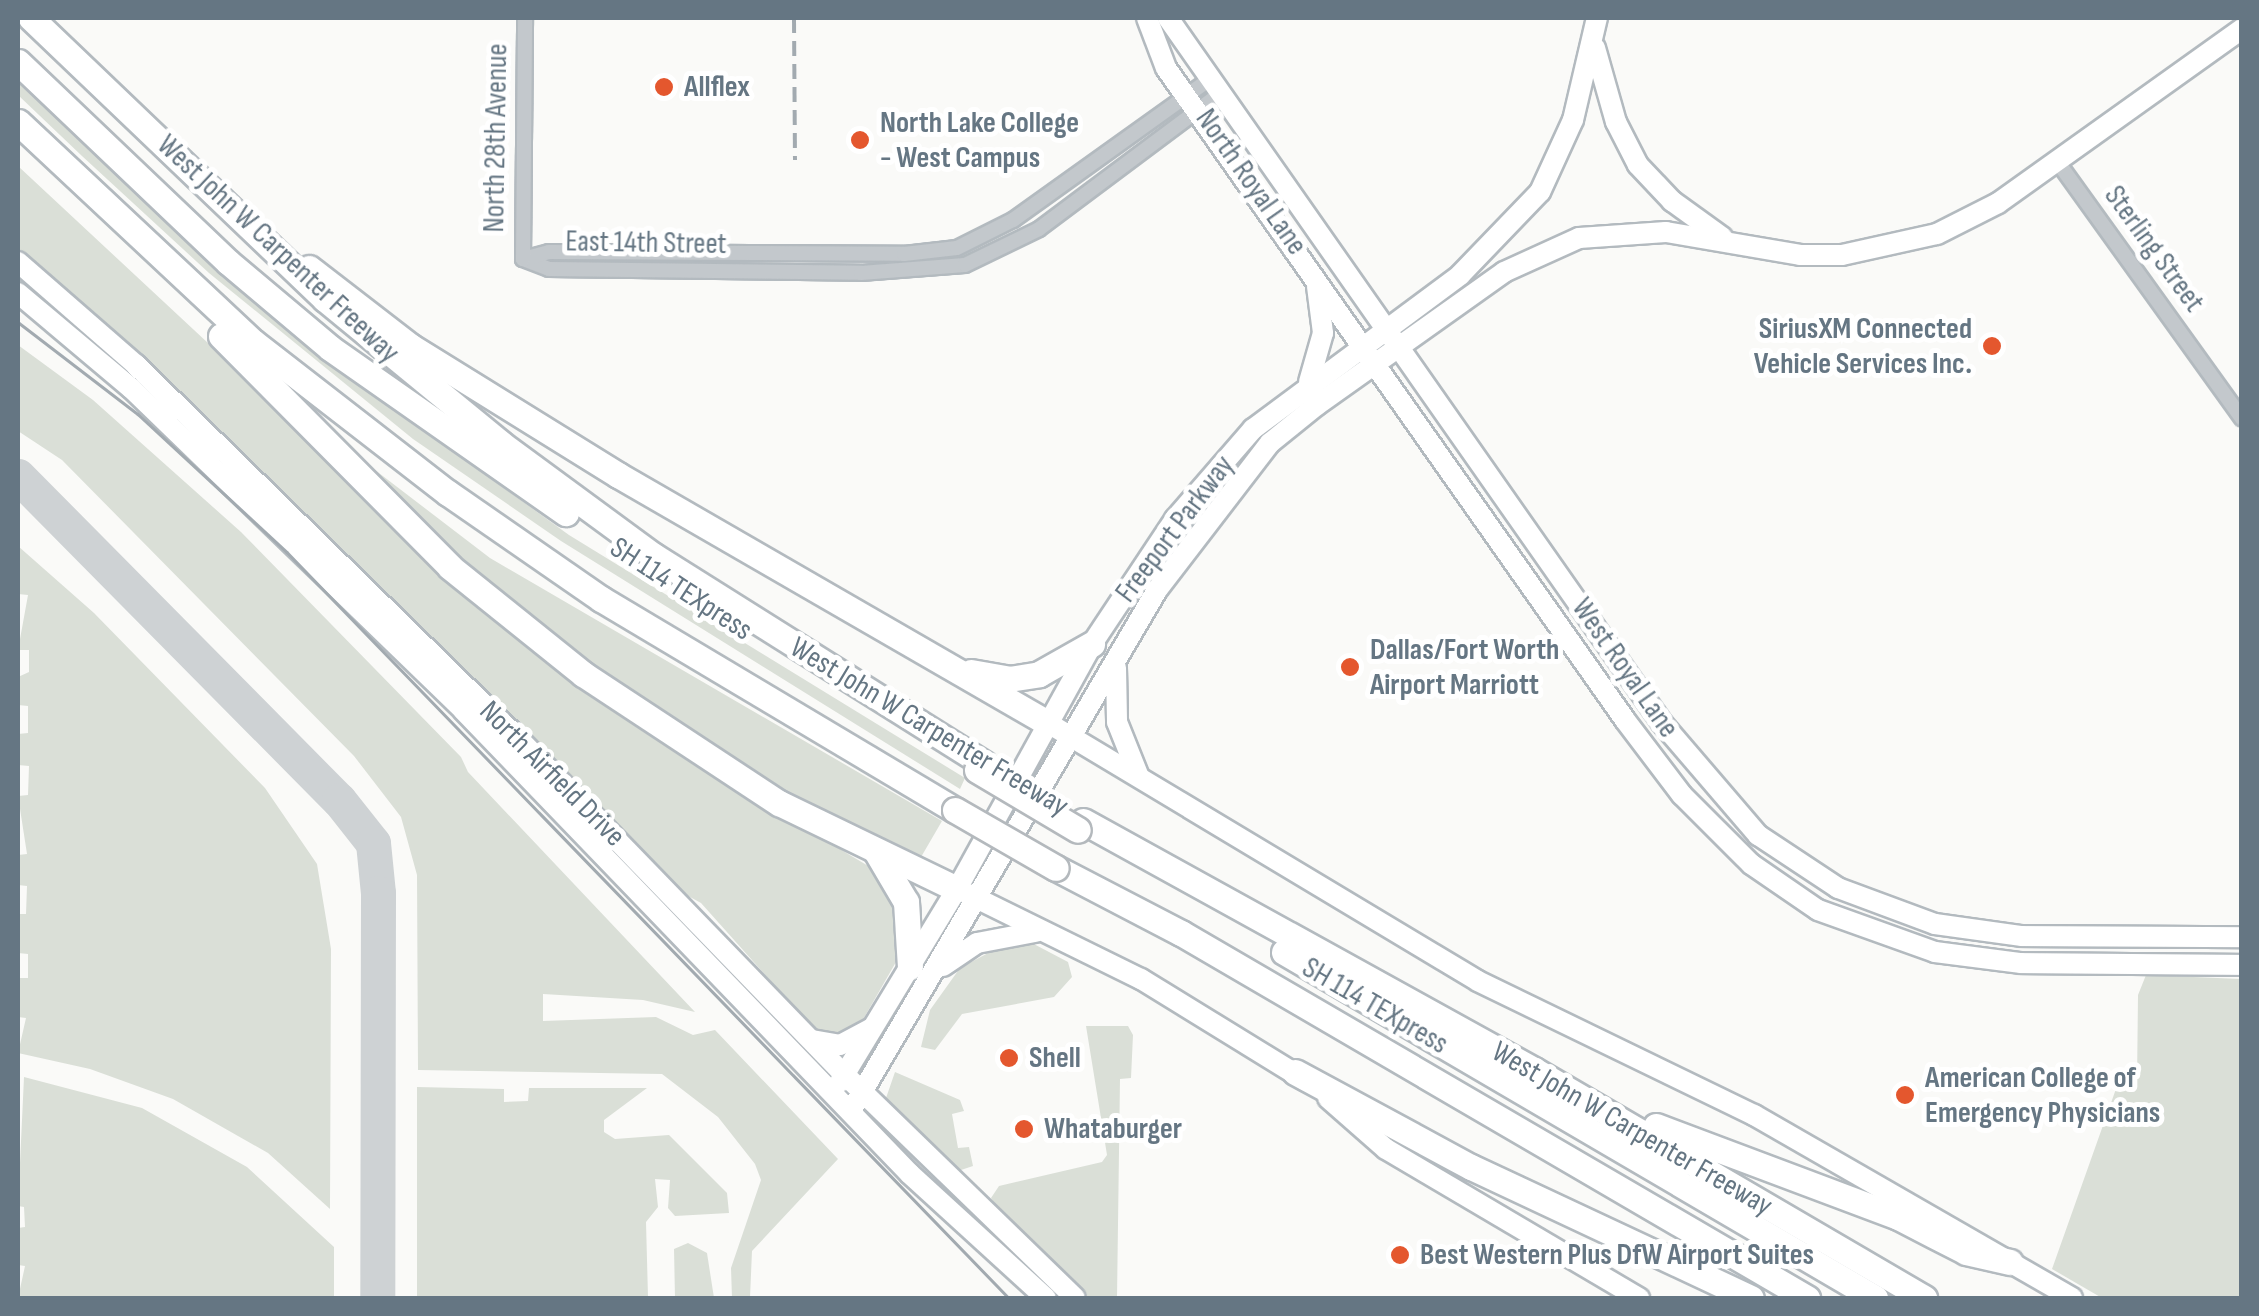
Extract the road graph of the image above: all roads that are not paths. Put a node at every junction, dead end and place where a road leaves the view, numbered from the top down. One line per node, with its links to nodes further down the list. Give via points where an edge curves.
1 (31, 18): 15 (highway, West John W Carpenter Freeway)
2 (526, 18): 17 (street, North 28th Avenue)
3 (1147, 18): 10 (main road, North Royal Lane, via 1166,68)
4 (1168, 18): 10 (main road, North Royal Lane)
5 (1597, 18): 8 (main road)
6 (2242, 29): 13 (main road)
7 (18, 44): 12 (highway)
8 (1594, 44): 16 (main road, via 1616,122 1638,165 1672,201); 21 (main road, Freeport Parkway, via 1572,120 1540,192)
9 (18, 62): 12 (highway, SH 114 TEXpress)
10 (1203, 95): 17 (street, East 14th Street, via 1014,220 957,248 904,254 549,252); 17 (street, East 14th Street, via 1039,228 965,265 861,272 549,270); 19 (main road, North Royal Lane); 21 (main road, West Royal Lane)
11 (18, 122): 14 (highway, West John W Carpenter Freeway)
12 (79, 122): 35 (highway, SH 114 TEXpress, via 330,348 686,596)
13 (2057, 161): 16 (main road, Freeport Parkway, via 1976,216 1895,248 1800,254); 25 (street, Sterling Street)
14 (76, 181): 38 (highway, via 96,222 518,624 722,769); 61 (highway, West John W Carpenter Freeway, bridge, via 253,342 448,493 602,599 955,810 1229,960)
15 (262, 239): 30 (highway, via 338,286 431,359); 35 (highway, West John W Carpenter Freeway, via 430,386 622,534)
16 (1728, 241): 21 (main road, Freeport Parkway, via 1666,232 1579,238)
17 (522, 258)
18 (18, 262): 50 (main road, North Airfield Drive, via 136,365 487,707)
19 (1314, 274): 22 (main road, North Royal Lane); 24 (main road, via 1324,333)
20 (18, 293): 53 (main road, North Airfield Drive, via 131,388)
21 (1391, 337): 22 (main road, Freeport Parkway); 23 (main road, Freeport Parkway); 31 (main road, West Royal Lane)
22 (1363, 343): 23 (main road, West Royal Lane); 24 (main road, Freeport Parkway)
23 (1377, 360): 27 (main road, Freeport Parkway, via 1270,444); 32 (main road, West Royal Lane)
24 (1309, 382): 26 (main road, Freeport Parkway, via 1244,439)
25 (2242, 418)
26 (1166, 533): 27 (main road); 28 (main road, Freeport Parkway)
27 (1186, 547): 29 (main road, Freeport Parkway)
28 (1092, 644): 30 (highway, via 1039,674 1008,679); 33 (main road, Freeport Parkway)
29 (1116, 667): 34 (main road, Freeport Parkway); 36 (main road, via 1117,722)
30 (951, 668): 33 (highway)
31 (1627, 672): 32 (main road); 39 (main road, West Royal Lane, via 1758,835)
32 (1603, 688): 41 (main road, West Royal Lane, via 1708,824 1790,894)
33 (1048, 723): 34 (main road, West John W Carpenter Freeway); 40 (main road, Freeport Parkway)
34 (1075, 738): 36 (main road, West John W Carpenter Freeway); 40 (main road, Freeport Parkway)
35 (980, 766): 37 (highway, West John W Carpenter Freeway)
36 (1140, 777): 56 (main road, West John W Carpenter Freeway, via 1478,980 1754,1116)
37 (1080, 826): 51 (highway, West John W Carpenter Freeway); 62 (highway, SH 114 TEXpress)
38 (877, 853): 40 (highway); 47 (highway, via 906,902)
39 (1838, 888): 41 (main road); 43 (main road, West Royal Lane, via 1918,919 1996,934)
40 (968, 894): 42 (main road); 47 (main road, Freeport Parkway); 48 (main road, Freeport Parkway)
41 (1825, 913): 45 (main road, West Royal Lane, via 1867,932 1964,958)
42 (1040, 932): 48 (main road, via 1008,932 978,943); 52 (main road, via 1141,979)
43 (2132, 936): 44 (main road, West Royal Lane); 45 (main road)
44 (2242, 937)
45 (2132, 964): 46 (main road, West Royal Lane)
46 (2242, 964)
47 (910, 967): 49 (main road, Freeport Parkway)
48 (937, 970): 54 (main road, Freeport Parkway)
49 (876, 1025): 50 (main road, via 840,1045); 53 (main road, Freeport Parkway)
50 (812, 1040): 53 (main road, North Airfield Drive)
51 (1534, 1070): 56 (highway, via 1567,1074 1665,1131 1898,1217 1966,1252); 63 (highway, West John W Carpenter Freeway)
52 (1295, 1072): 59 (main road, via 1386,1149); 60 (highway, via 1505,1184)
53 (839, 1083): 54 (main road, North Airfield Drive); 55 (main road, North Airfield Drive)
54 (866, 1094): 55 (main road, Freeport Parkway); 58 (main road, North Airfield Drive)
55 (851, 1110): 57 (main road, North Airfield Drive, via 957,1222)
56 (2010, 1262): 64 (main road, West John W Carpenter Freeway)
57 (1046, 1298)
58 (1076, 1298)
59 (1639, 1298)
60 (1751, 1298)
61 (1806, 1298)
62 (1875, 1298)
63 (1924, 1298)
64 (2072, 1298)

